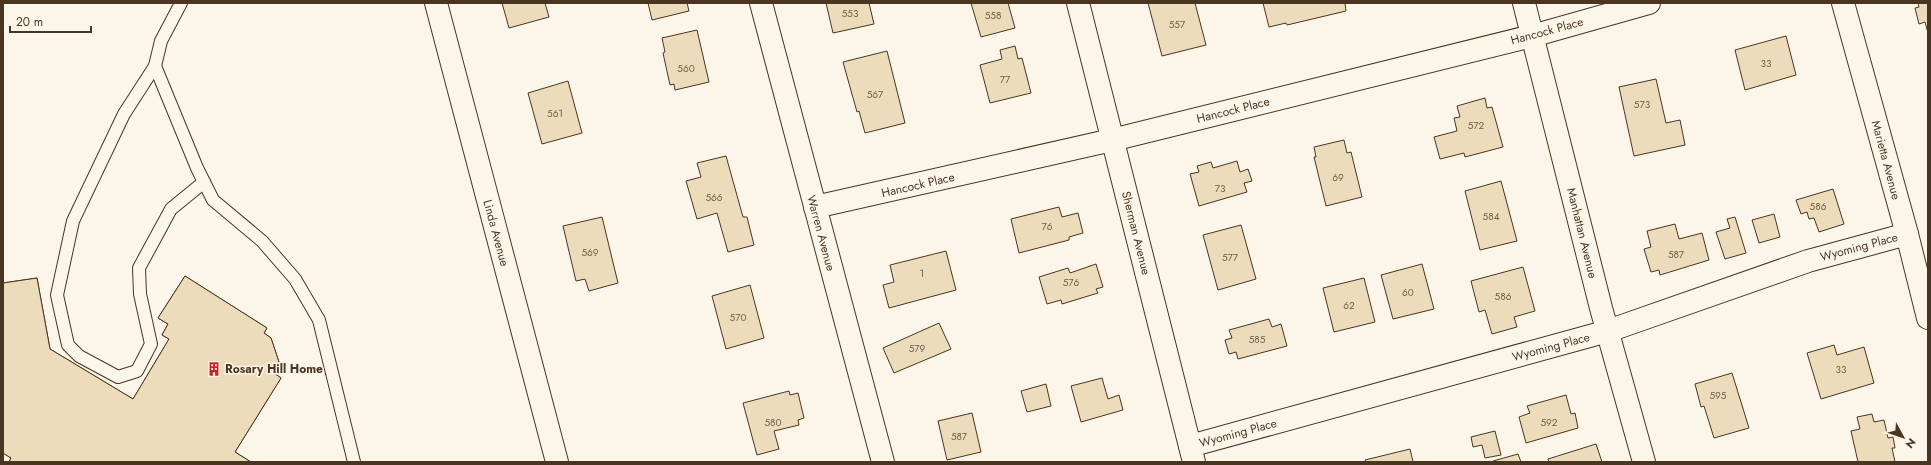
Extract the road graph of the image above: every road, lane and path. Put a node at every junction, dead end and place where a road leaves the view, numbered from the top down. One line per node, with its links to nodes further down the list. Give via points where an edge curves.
1 (181, 3): 9 (lane, via 161,41)
2 (436, 3): 18 (street, Linda Avenue)
3 (761, 3): 12 (street, Warren Avenue)
4 (1078, 3): 10 (street, Sherman Avenue)
5 (1524, 3): 8 (street, Manhattan Avenue)
6 (1650, 3): 8 (street, Hancock Place)
7 (1843, 3): 13 (street, Marietta Avenue)
8 (1532, 36): 10 (street, Hancock Place); 15 (street, Manhattan Avenue)
9 (155, 66): 11 (lane); 11 (lane, via 124,114 73,221 57,295 68,345 79,356 118,378 137,370 151,344 140,294 139,268 171,209)
10 (1112, 140): 12 (street, Hancock Place); 16 (street, Sherman Avenue)
11 (204, 182): 17 (lane, via 213,200 262,241 295,279 319,320)
12 (815, 207): 19 (street, Warren Avenue)
13 (1907, 234): 14 (street, Marietta Avenue); 15 (street, Wyoming Place, via 1808,261)
14 (1928, 318)
15 (1608, 331): 16 (street, Wyoming Place); 20 (street, Manhattan Avenue)
16 (1192, 454)
17 (354, 462)
18 (557, 462)
19 (883, 462)
20 (1644, 462)

